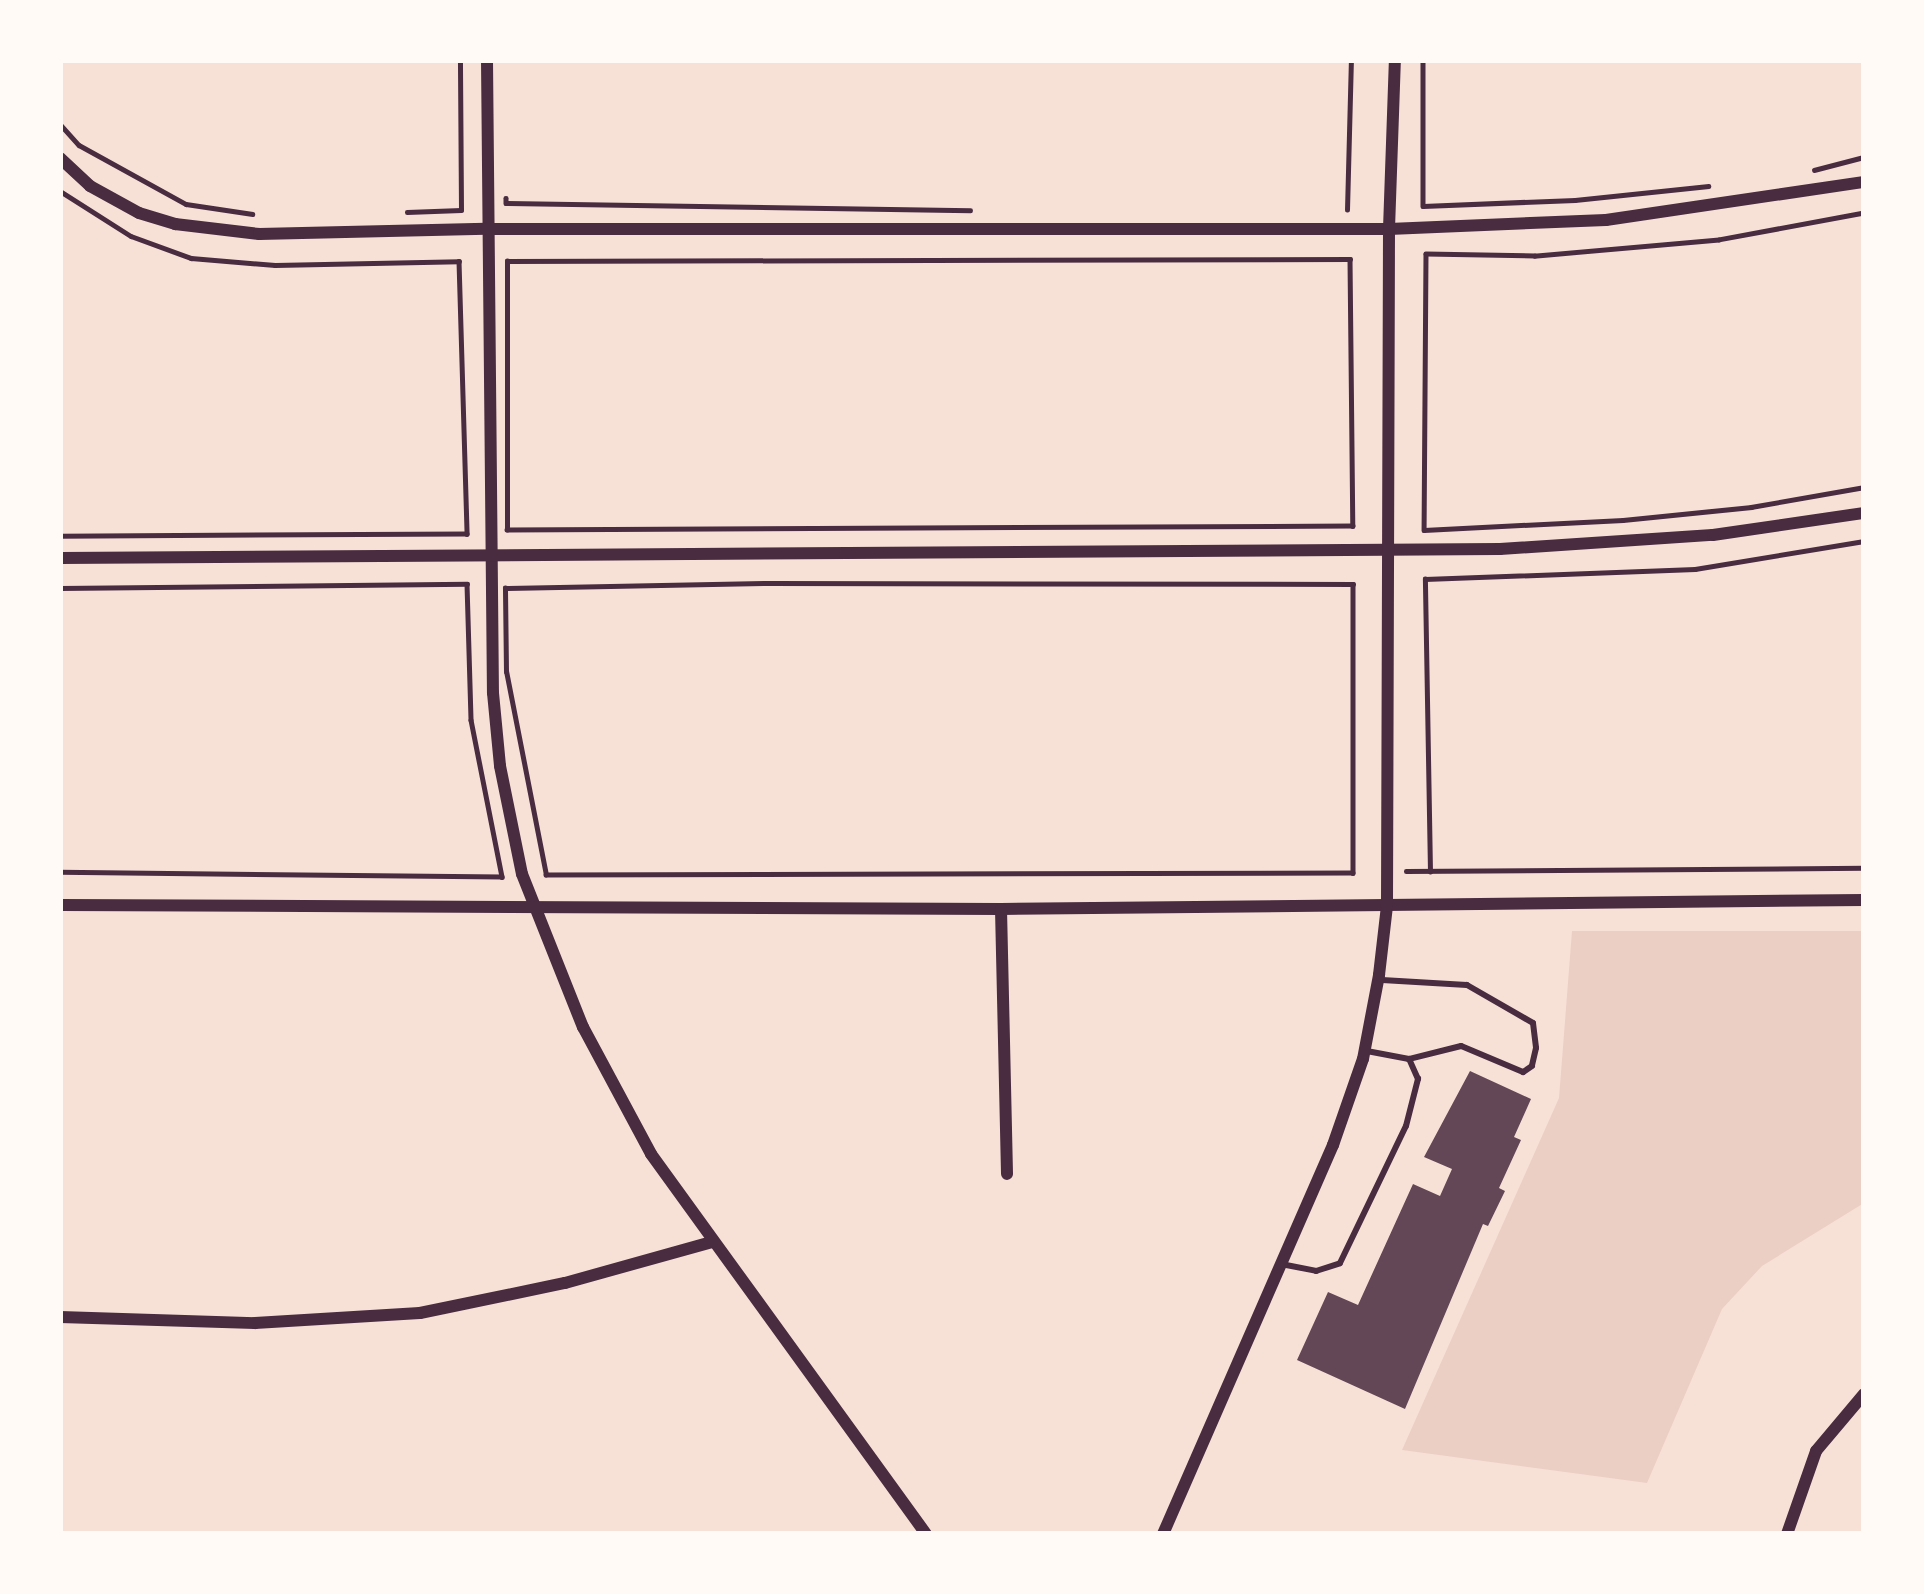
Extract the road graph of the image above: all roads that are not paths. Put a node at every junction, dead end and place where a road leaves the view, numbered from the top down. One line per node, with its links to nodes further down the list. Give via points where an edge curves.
1 (487, 60): 5 (street)
2 (1395, 60): 6 (street)
3 (60, 158): 5 (street, via 115,202 197,228)
4 (1864, 182): 6 (street, via 1606,220)
5 (486, 229): 6 (street); 9 (street)
6 (1389, 229): 8 (street)
7 (1864, 513): 8 (street, via 1604,544)
8 (1391, 550): 9 (street); 13 (street)
9 (489, 555): 10 (street); 15 (street, via 500,766)
10 (60, 558)
11 (1864, 900): 13 (street)
12 (60, 905): 15 (street)
13 (1387, 906): 14 (street); 16 (street)
14 (1001, 909): 15 (street); 19 (street)
15 (538, 910): 20 (street, via 621,1105)
16 (1378, 980): 17 (street); 18 (lane, via 1467,985 1533,1023 1532,1066 1523,1072 1461,1046)
17 (1365, 1051): 18 (lane); 21 (street)
18 (1409, 1059): 21 (lane, via 1418,1079 1406,1126 1352,1245 1340,1263 1316,1271)
19 (1007, 1174)
20 (712, 1241): 22 (street, via 420,1313 255,1323); 24 (street)
21 (1281, 1264): 25 (street)
22 (60, 1318)
23 (1864, 1394): 26 (street, via 1816,1451)
24 (926, 1534)
25 (1163, 1534)
26 (1787, 1534)

